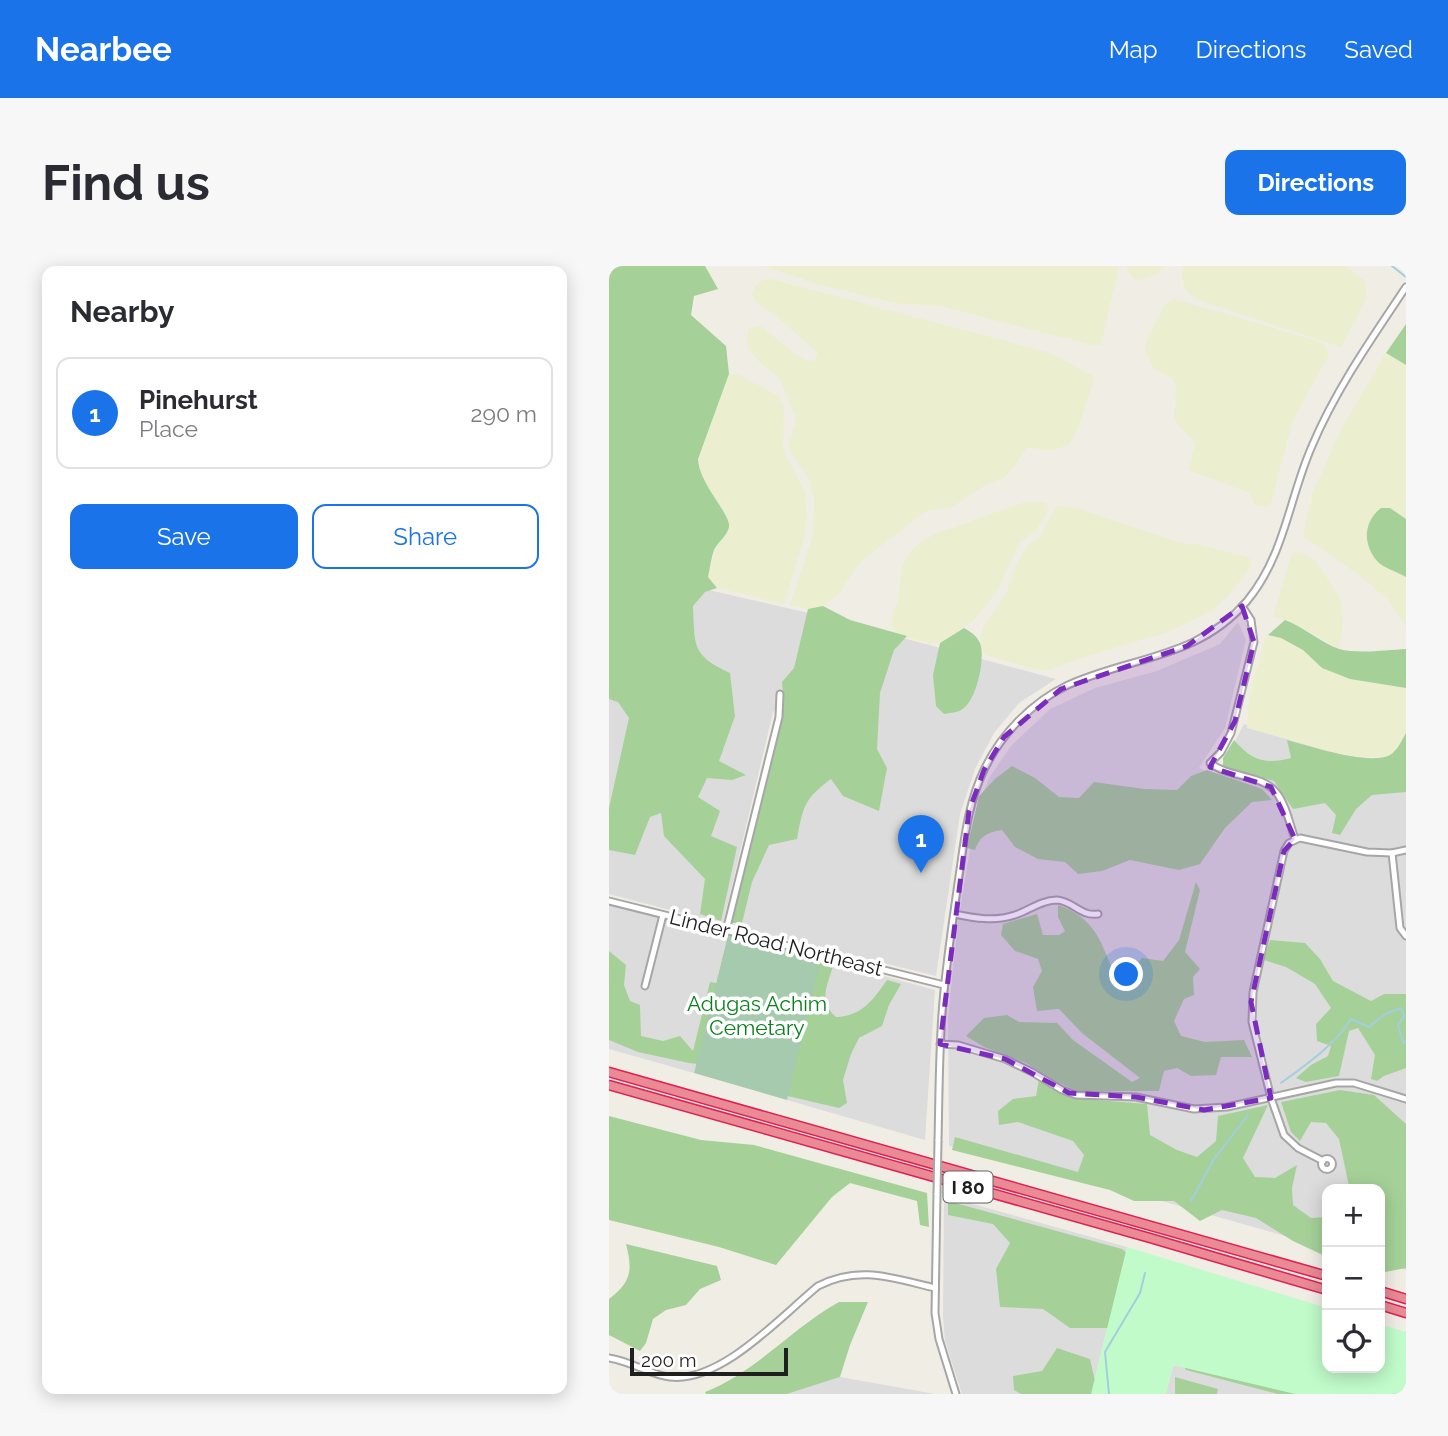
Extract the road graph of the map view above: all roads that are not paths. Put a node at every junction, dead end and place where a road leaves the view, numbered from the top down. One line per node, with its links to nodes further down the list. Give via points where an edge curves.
1 (1406, 287): 2 (street, via 1327,412 1306,460 1280,547)
2 (1242, 606): 4 (street, via 1251,620 1254,642 1231,733 1210,764 1271,787 1280,796); 8 (street, via 1187,646 1061,689 1013,727 991,757 971,803)
3 (780, 694): 11 (street, via 779,717)
4 (1295, 839): 6 (street); 18 (street, via 1284,851 1251,1002)
5 (1406, 850): 6 (street)
6 (1392, 853): 12 (street, via 1399,928)
7 (609, 901): 10 (street, Linder Road Northeast)
8 (954, 914): 9 (street, via 1002,919 1056,900 1088,915); 13 (street)
9 (1098, 914)
10 (663, 915): 11 (street, Linder Road Northeast); 14 (street)
11 (726, 931): 13 (street, Linder Road Northeast)
12 (1406, 936)
13 (944, 985): 15 (street)
14 (645, 986)
15 (940, 1044): 18 (street, via 1005,1059 1076,1095 1136,1097 1204,1110); 22 (street, bridge)
16 (609, 1072): 21 (highway, I 80)
17 (609, 1085): 23 (highway, I 80)
18 (1271, 1098): 19 (street, via 1346,1083); 20 (street, via 1284,1135)
19 (1406, 1099)
20 (1323, 1161)
21 (1322, 1275)
22 (935, 1288): 28 (street, via 869,1274 830,1279 725,1364 697,1376 670,1377); 29 (street, via 938,1332)
23 (1322, 1289)
24 (1385, 1293): 25 (highway)
25 (1406, 1299)
26 (1385, 1307): 27 (highway)
27 (1406, 1313)
28 (609, 1358)
29 (956, 1394)

